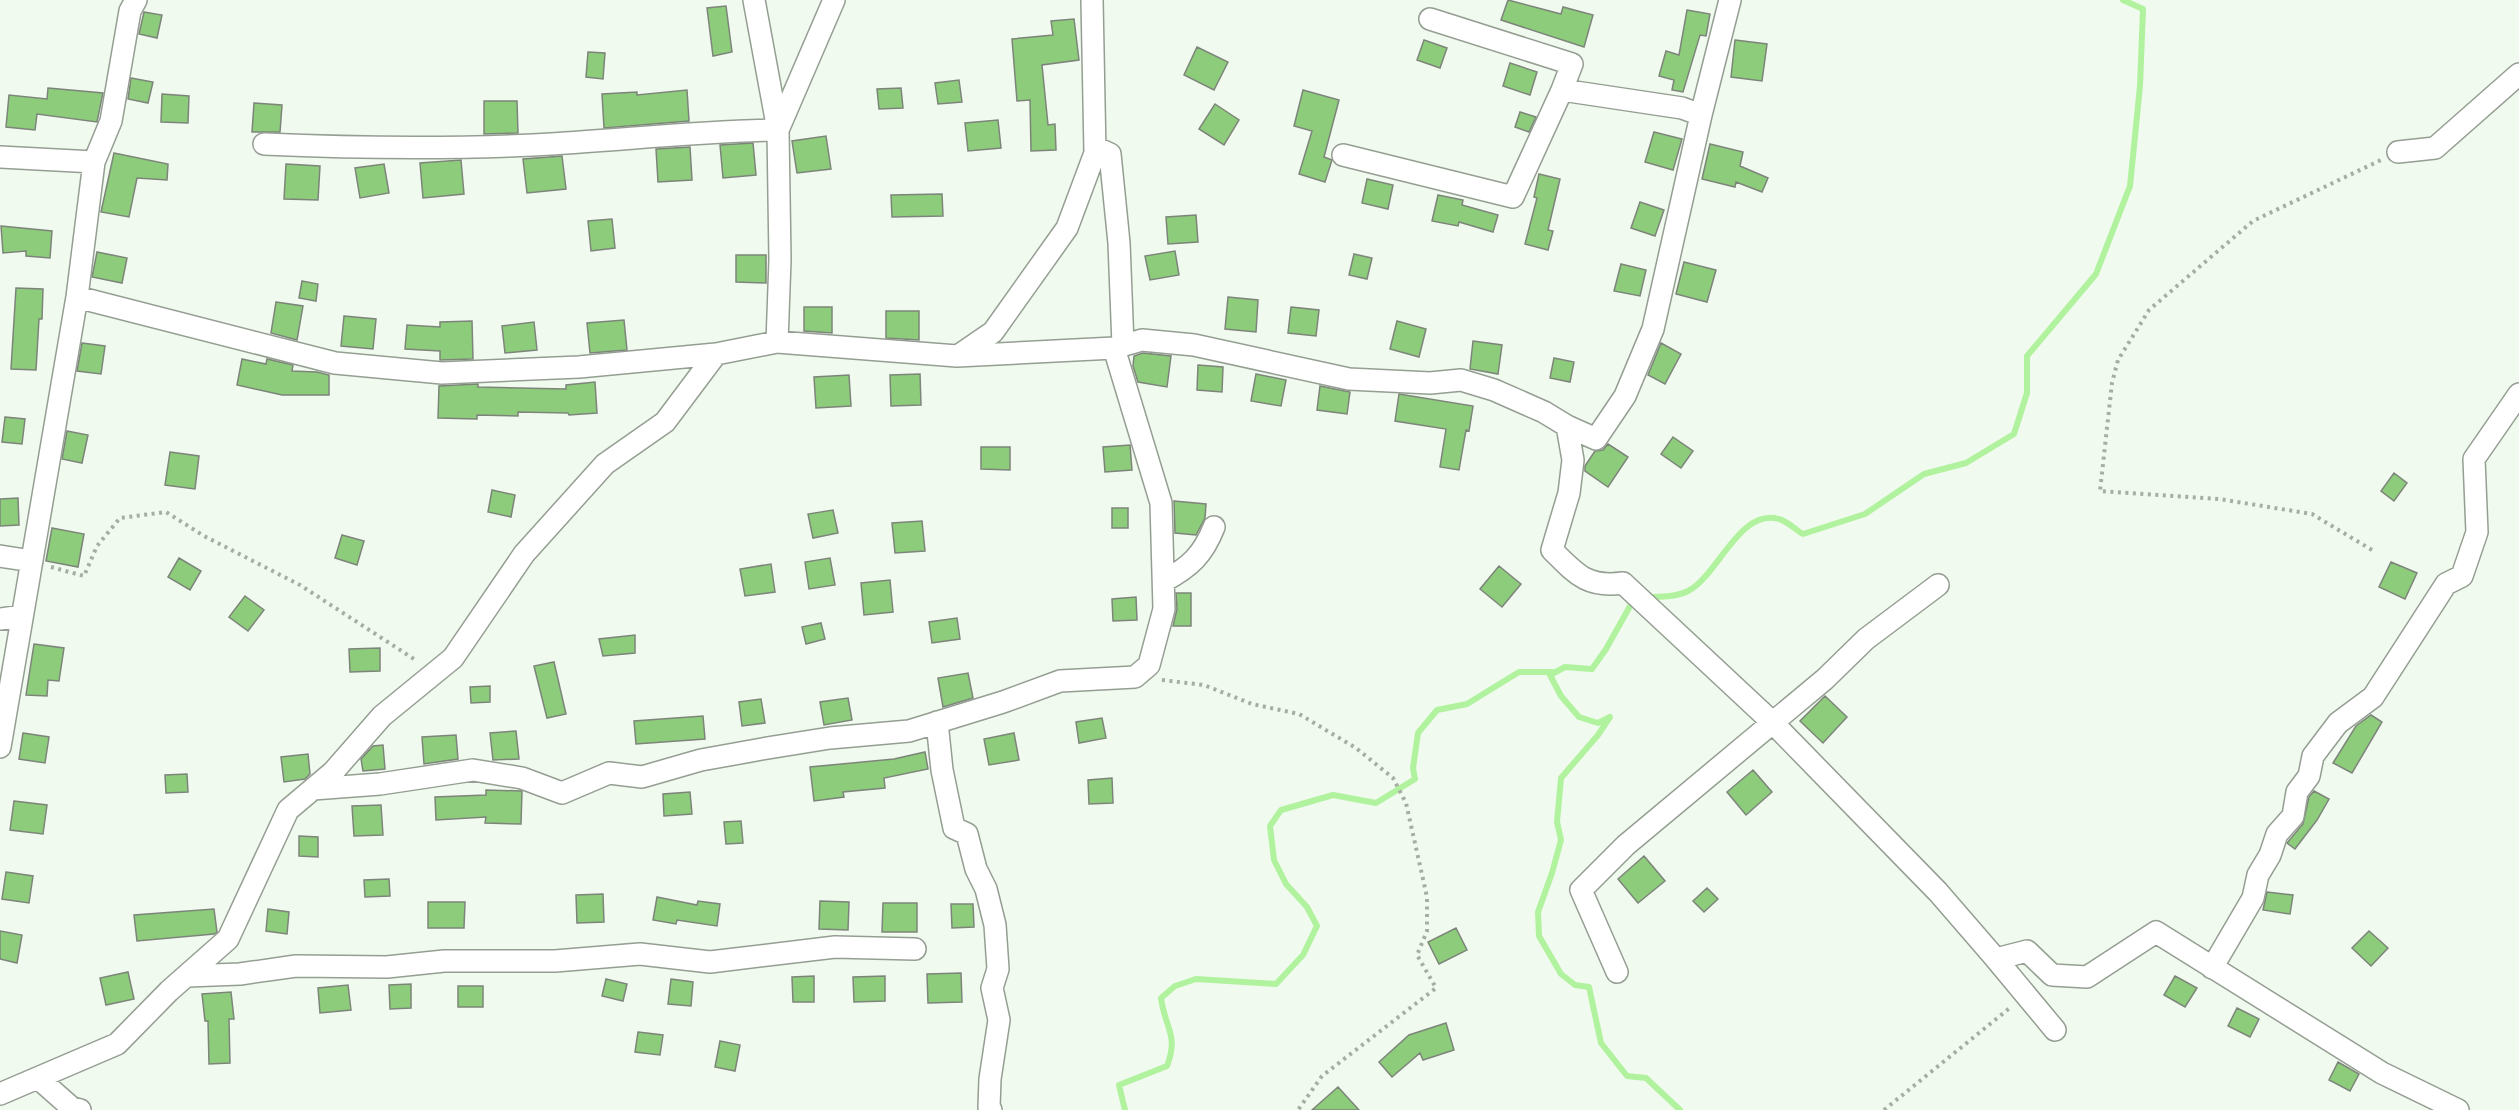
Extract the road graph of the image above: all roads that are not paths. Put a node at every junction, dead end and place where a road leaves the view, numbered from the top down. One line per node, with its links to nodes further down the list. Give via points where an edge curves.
1 (136, 0): 16 (street, via 130,11 111,121)
2 (754, 0): 10 (street)
3 (834, 0): 10 (street)
4 (1092, 0): 12 (street)
5 (1730, 0): 9 (street)
6 (1430, 19): 8 (street, via 1572,64)
7 (2519, 74): 13 (street, via 2435,148)
8 (1562, 90): 9 (street); 14 (street, via 1513,197)
9 (1701, 114): 23 (street, via 1653,329 1625,396 1596,439)
10 (778, 130): 11 (street, via 533,145 381,149); 18 (street)
11 (264, 144)
12 (1095, 147): 19 (street, via 1110,154 1119,243); 21 (street, via 1066,228 993,332)
13 (2398, 152)
14 (1343, 155)
15 (0, 157): 16 (street)
16 (94, 162): 17 (street)
17 (76, 297): 20 (street, via 335,363 418,371 579,367); 26 (street)
18 (777, 342): 20 (street); 21 (street)
19 (1118, 346): 21 (street); 23 (street, via 1142,340 1194,345 1349,379 1430,383 1461,380 1494,390); 27 (street, via 1161,503)
20 (716, 354): 34 (street, via 665,422 605,464 524,555 453,658 382,716)
21 (957, 356)
22 (2519, 394): 37 (street, via 2474,459 2477,532 2462,576 2446,584 2373,697 2338,723 2313,756 2309,776 2297,792 2293,816 2277,834 2258,874 2253,898)
23 (1567, 426): 32 (street, via 1573,460 1569,493 1552,550 1581,579 1606,585 1623,583)
24 (1214, 527): 27 (street, via 1207,545 1186,569)
25 (0, 556): 26 (street)
26 (32, 561): 29 (street)
27 (1164, 582): 31 (street, via 1164,609 1149,665 1135,677 1060,681)
28 (1938, 585): 32 (street, via 1866,639)
29 (22, 616): 30 (street); 33 (street)
30 (0, 619)
31 (937, 722): 34 (street, via 909,730 830,738 701,760 642,777 609,773 562,793 522,778 473,770); 43 (street, via 954,828 967,834 995,925 998,969 992,988 999,1020)
32 (1772, 722): 36 (street, via 1938,892); 38 (street, via 1626,845 1581,890)
33 (0, 747)
34 (313, 789): 39 (street, via 288,810 228,939)
35 (915, 949): 39 (street, via 835,946 710,962 640,954 555,962 296,966)
36 (1996, 959): 37 (street, via 2027,951 2052,975 2087,977 2156,932); 40 (street)
37 (2212, 968): 45 (street, via 2382,1073)
38 (1617, 972)
39 (187, 976): 41 (street, via 117,1044)
40 (2055, 1030)
41 (38, 1077): 42 (street); 44 (street, via 72,1108)
42 (0, 1094)
43 (988, 1109)
44 (80, 1110)
45 (2458, 1110)

